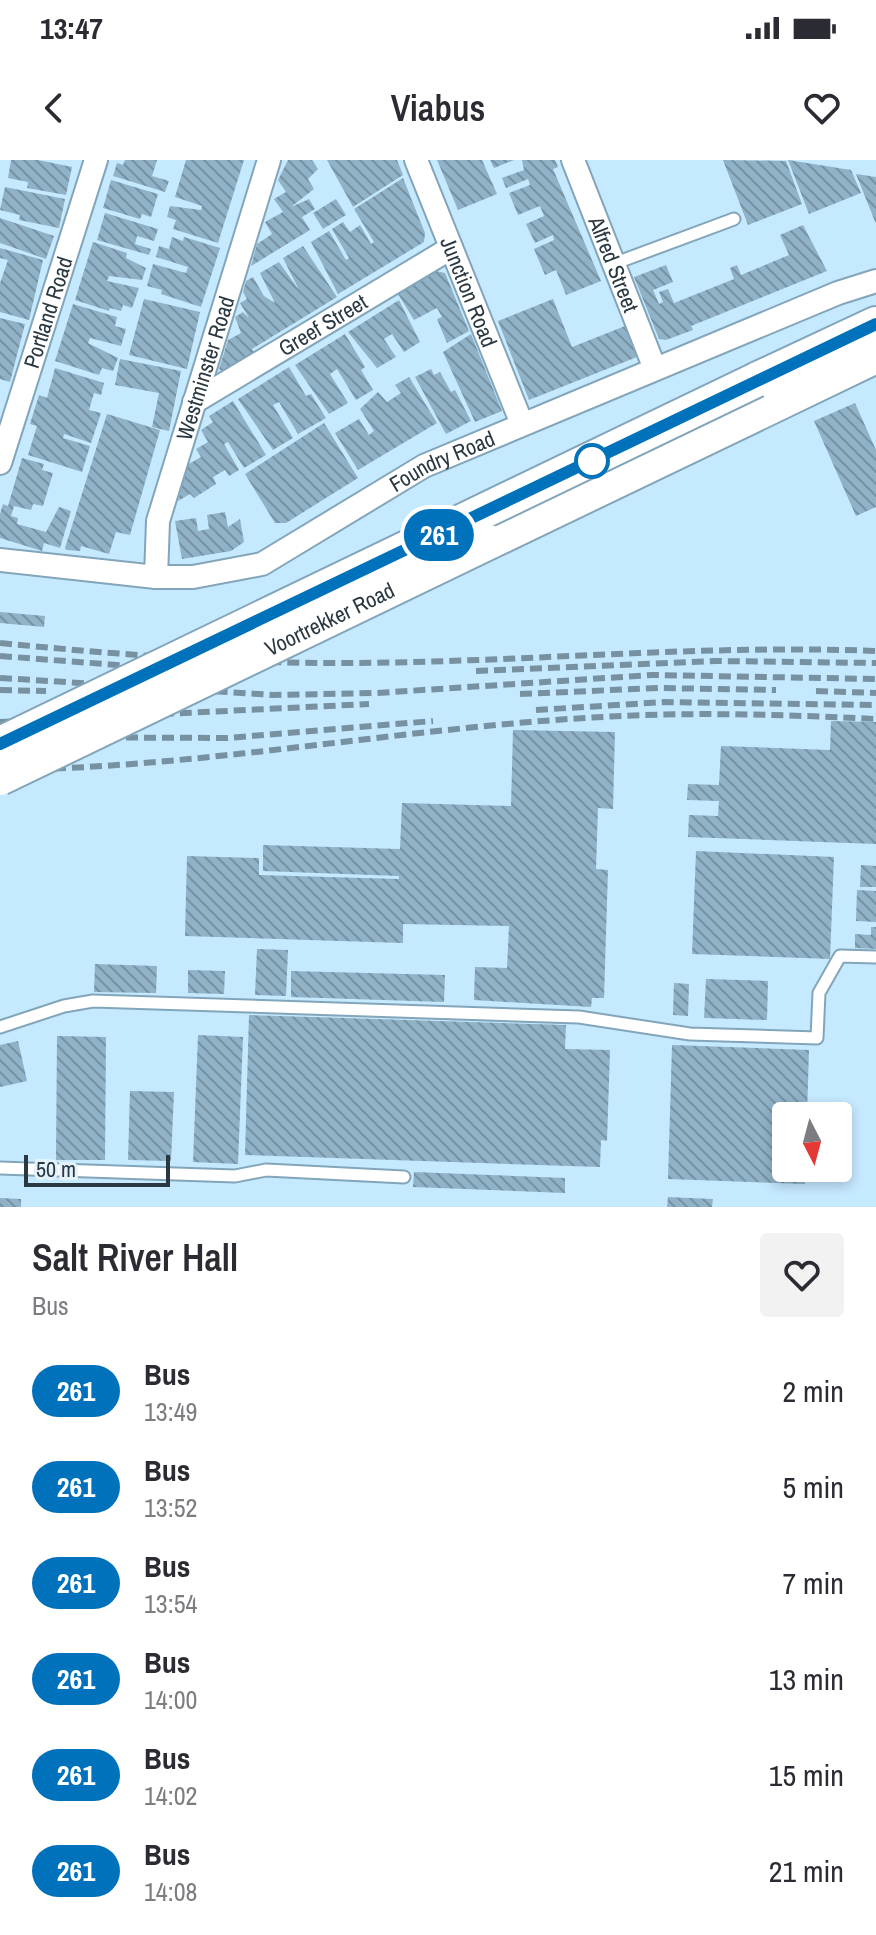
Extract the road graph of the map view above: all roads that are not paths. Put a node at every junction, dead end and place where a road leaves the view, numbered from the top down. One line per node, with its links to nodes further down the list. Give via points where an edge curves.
1 (96, 160): 14 (street, Portland Road)
2 (269, 160): 12 (street, Westminster Road)
3 (416, 160): 6 (street, Junction Road)
4 (573, 160): 7 (street, Alfred Street)
5 (734, 219): 7 (lane)
6 (451, 248): 12 (street, Greef Street); 13 (street, Junction Road)
7 (613, 264): 11 (street, Alfred Street)
8 (874, 280): 11 (street, Foundry Road)
9 (876, 324): 17 (main road, Voortrekker Road, bridge)
10 (876, 356): 18 (main road, Voortrekker Road, bridge)
11 (655, 369): 13 (street, Foundry Road)
12 (194, 402): 16 (street, Westminster Road, via 158,521)
13 (522, 424): 16 (street, Foundry Road, via 424,466 262,564 193,577)
14 (0, 463)
15 (0, 560): 16 (street, Foundry Road)
16 (156, 577)
17 (0, 744)
18 (0, 778)
19 (876, 957): 20 (lane, via 840,956 819,993 817,1038 690,1034 579,1017 93,1001)
20 (0, 1027)
21 (0, 1168): 22 (lane)
22 (404, 1177)

